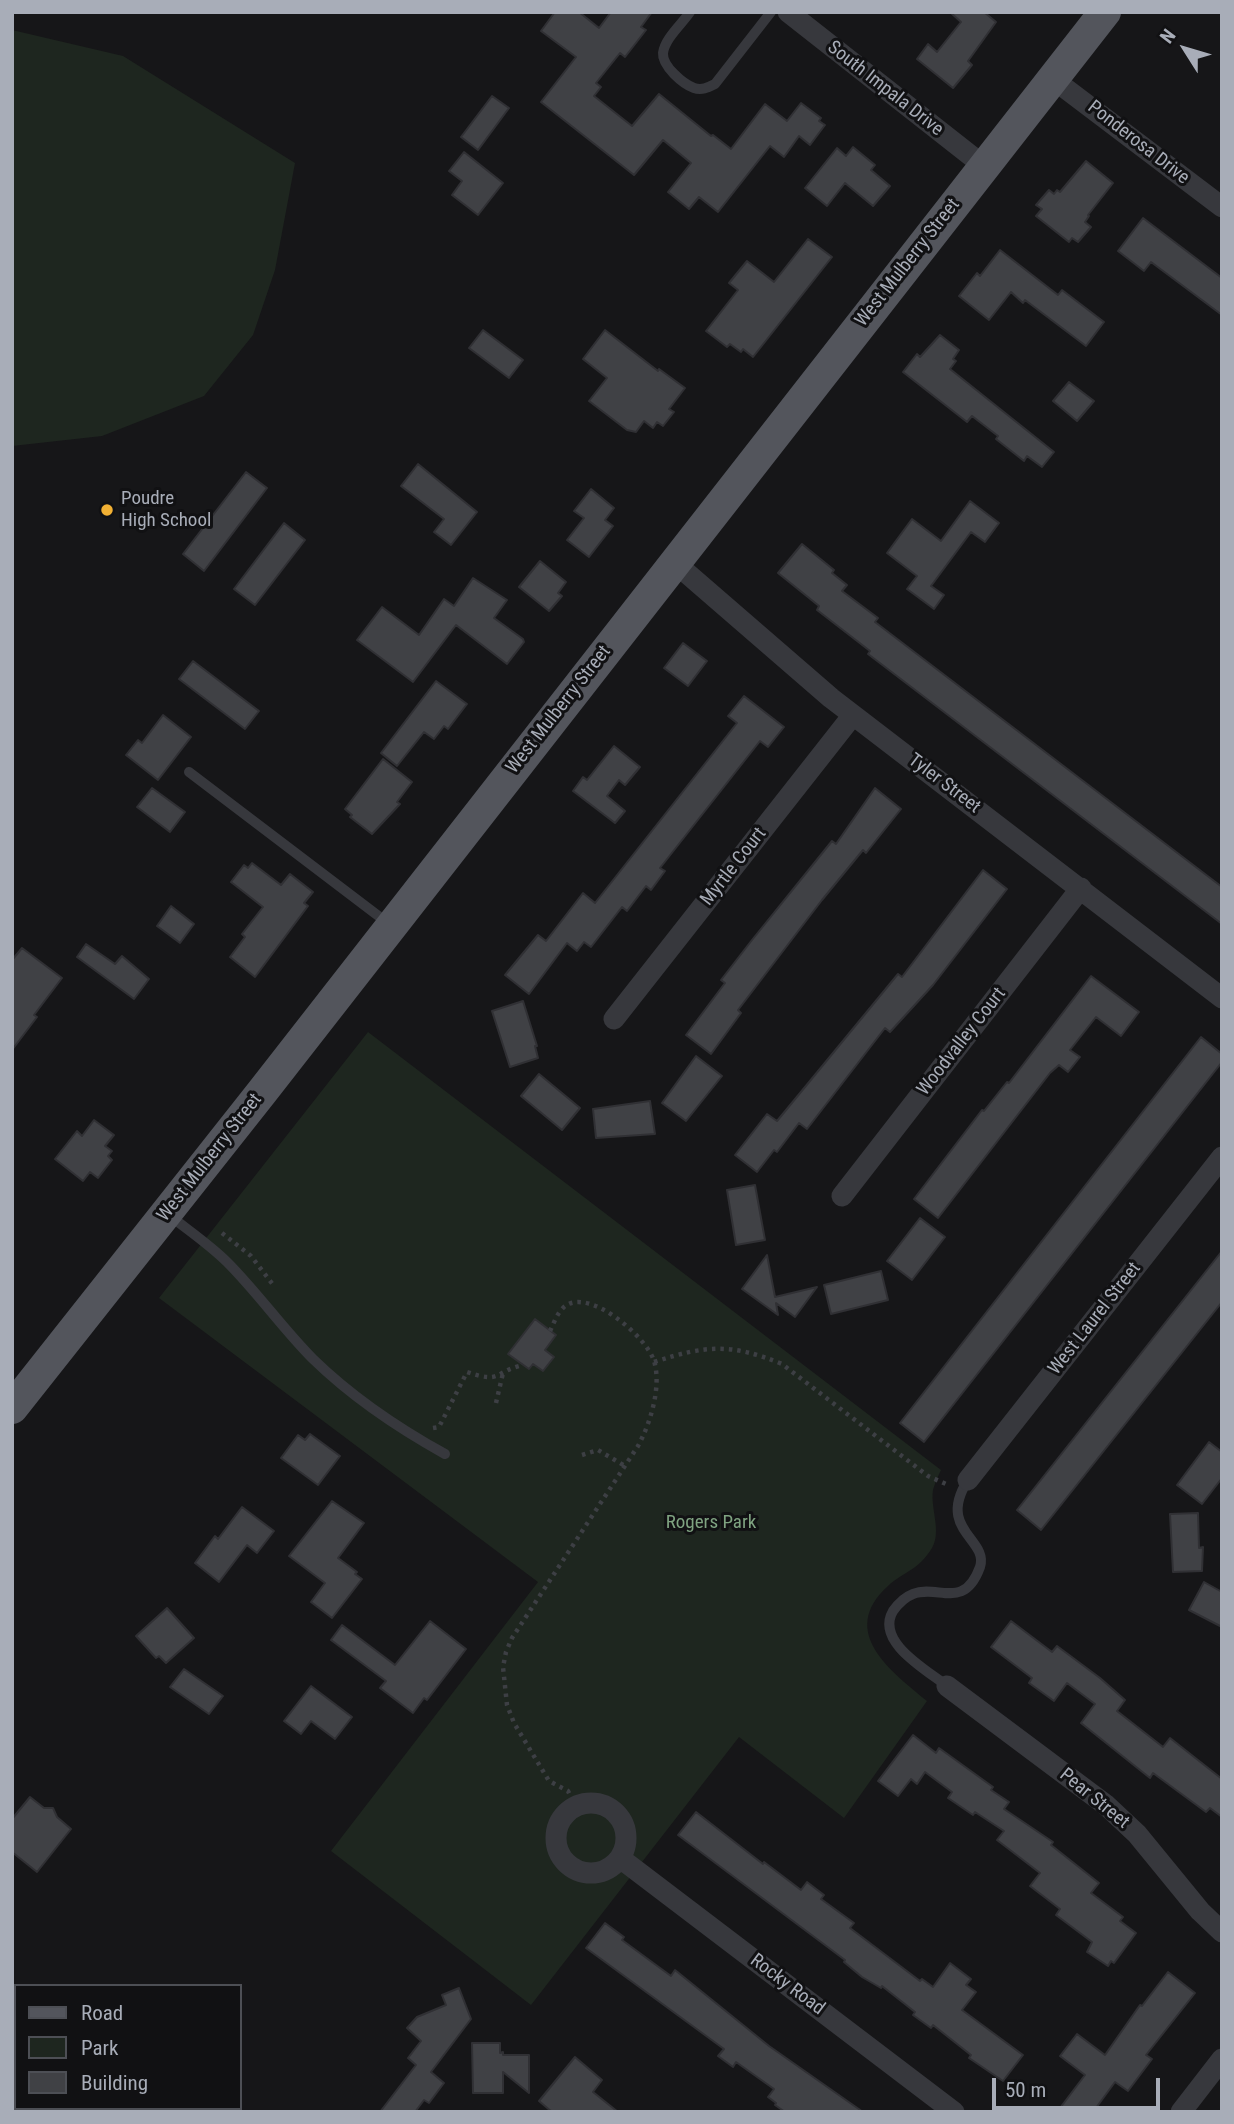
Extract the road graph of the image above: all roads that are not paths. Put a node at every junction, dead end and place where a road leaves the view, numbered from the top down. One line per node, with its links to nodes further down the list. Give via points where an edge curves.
1 (690, 12): 2 (lane, via 666,43 663,55 666,67 695,88 706,88 715,84)
2 (771, 12)
3 (788, 12): 6 (street, South Impala Drive)
4 (1105, 12): 5 (main road, West Mulberry Street)
5 (1053, 79): 6 (main road, West Mulberry Street); 7 (street, Ponderosa Drive)
6 (984, 166): 8 (main road, West Mulberry Street)
7 (1222, 207)
8 (674, 562): 9 (street, Tyler Street); 12 (main road, West Mulberry Street)
9 (853, 715): 11 (street, Tyler Street); 14 (street, Myrtle Court)
10 (188, 772): 12 (lane)
11 (1081, 888): 13 (street, Tyler Street); 16 (street, Woodvalley Court)
12 (391, 925): 17 (main road, West Mulberry Street)
13 (1222, 998)
14 (614, 1019)
15 (1222, 1157): 20 (street, West Laurel Street)
16 (842, 1196)
17 (166, 1213): 18 (main road, West Mulberry Street); 19 (lane, via 226,1261 289,1333 346,1387)
18 (12, 1408)
19 (445, 1454)
20 (968, 1480): 21 (lane, via 957,1513 977,1548 981,1563 977,1574 958,1592 912,1594 896,1608 889,1624 900,1650)
21 (947, 1686): 23 (street, Pear Street, via 1106,1805)
22 (620, 1858): 22 (street, via 626,1837 619,1816 611,1809 590,1803 562,1819 557,1829 563,1860 592,1874); 25 (street, Rocky Road)
23 (1222, 1932)
24 (1222, 2059): 26 (street)
25 (954, 2112)
26 (1181, 2112)

